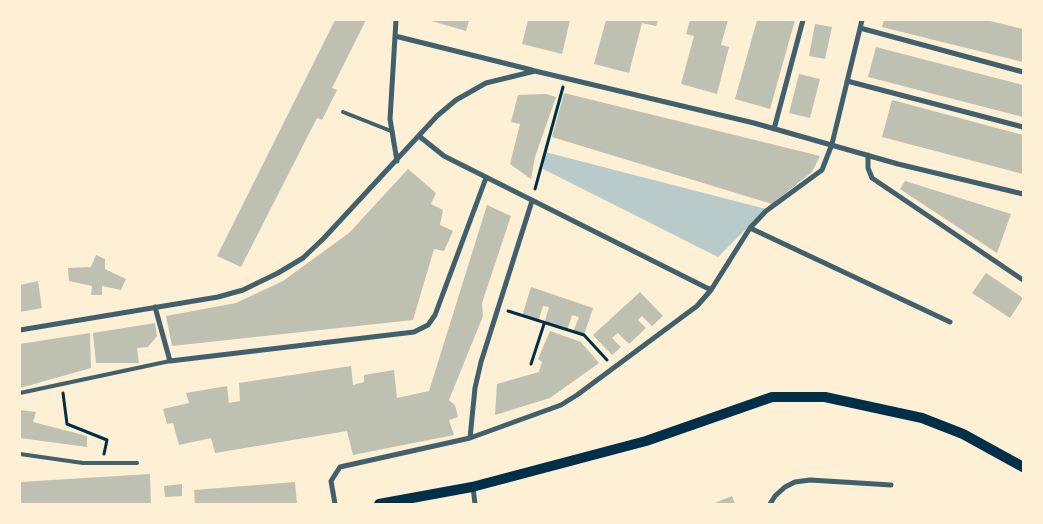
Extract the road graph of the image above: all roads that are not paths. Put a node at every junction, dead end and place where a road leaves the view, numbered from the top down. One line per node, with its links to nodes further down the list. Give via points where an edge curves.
1 (396, 20): 5 (street)
2 (803, 20): 11 (street)
3 (862, 20): 4 (street)
4 (860, 28): 7 (street); 8 (street)
5 (395, 36): 6 (street); 12 (street)
6 (535, 71): 11 (street); 13 (street, via 506,76 472,89 437,116)
7 (1023, 72)
8 (847, 81): 10 (street); 14 (street)
9 (344, 112): 12 (lane)
10 (1023, 127)
11 (774, 129): 14 (street)
12 (391, 131): 16 (street)
13 (419, 136): 16 (street); 17 (street, via 444,156)
14 (832, 144): 15 (street); 20 (street, via 822,170 777,201)
15 (868, 155): 18 (street); 21 (street, via 872,178)
16 (397, 161): 23 (street, via 303,258 243,290)
17 (486, 178): 19 (street); 26 (street, via 435,315 428,325 414,332)
18 (1023, 194)
19 (532, 201): 22 (street); 28 (street, via 474,388)
20 (750, 228): 22 (street); 24 (street)
21 (1023, 280)
22 (711, 290): 28 (street, via 696,306 561,405)
23 (155, 307): 25 (street); 26 (street)
24 (950, 322)
25 (20, 330)
26 (170, 361): 27 (lane)
27 (20, 393)
28 (470, 438): 34 (street, via 340,467 331,481)
29 (20, 454): 30 (lane, via 48,460)
30 (137, 463)
31 (1023, 467): 33 (main road, via 963,434 922,418 825,397 798,395 759,400 646,441)
32 (891, 485): 37 (street, via 795,482 785,487)
33 (472, 487): 35 (main road); 36 (street)
34 (336, 504)
35 (380, 504)
36 (475, 504)
37 (770, 504)

